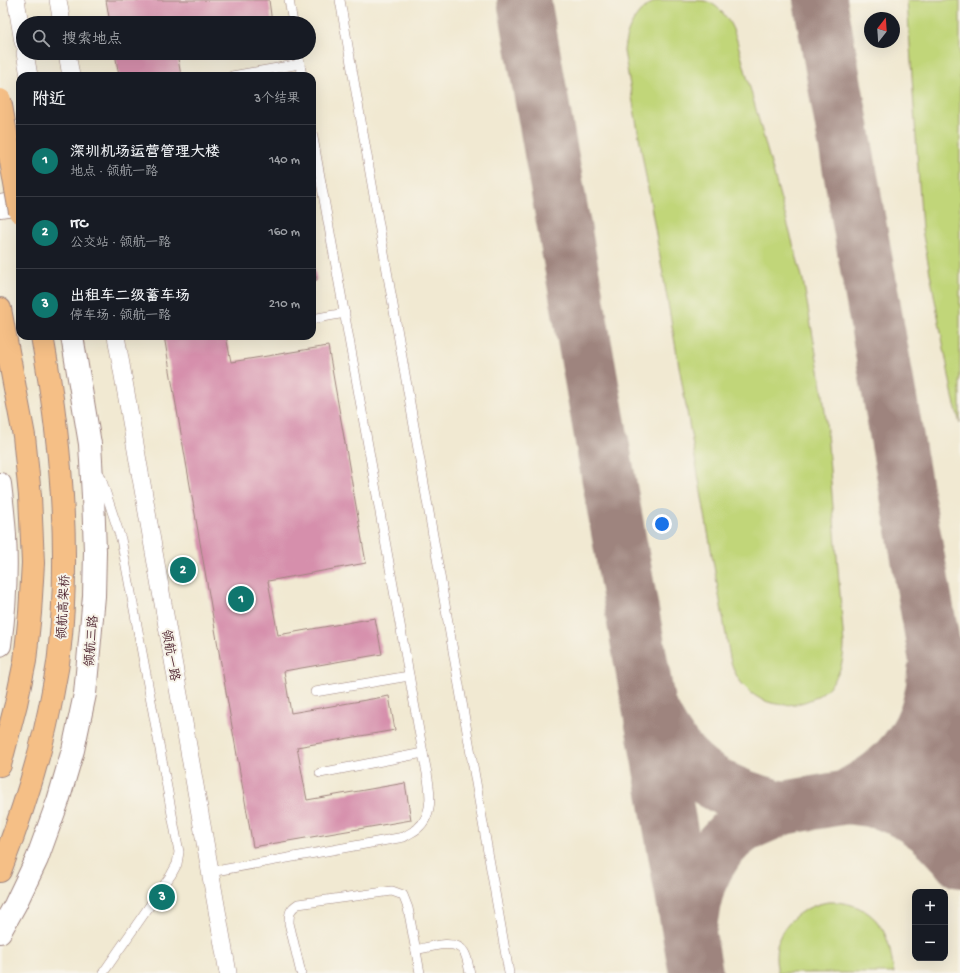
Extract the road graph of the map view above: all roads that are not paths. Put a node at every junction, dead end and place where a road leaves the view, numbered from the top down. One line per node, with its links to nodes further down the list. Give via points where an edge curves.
1 (16, 0): 5 (street)
2 (58, 0): 6 (street)
3 (289, 0): 7 (lane)
4 (340, 0): 46 (lane)
5 (19, 16)
6 (61, 16)
7 (292, 16)
8 (26, 60): 12 (street)
9 (68, 60): 13 (street)
10 (299, 60): 11 (lane)
11 (300, 64): 14 (lane); 15 (lane)
12 (28, 72)
13 (70, 72)
14 (255, 72)
15 (301, 72)
16 (0, 100): 20 (main road, bridge)
17 (316, 154): 18 (lane)
18 (322, 186): 19 (lane); 24 (lane)
19 (316, 187)
20 (16, 190)
21 (16, 204): 22 (street)
22 (0, 206)
23 (0, 309): 35 (main road, via 24,436 33,563 22,675)
24 (344, 313): 25 (lane); 32 (lane)
25 (316, 318)
26 (43, 340): 37 (main road, 领航高架桥, via 62,487 64,593 59,657 50,712 36,767)
27 (73, 340): 29 (street, 领航三路)
28 (117, 340): 38 (street, 领航一路)
29 (90, 444): 39 (street, 领航三路, via 94,588 85,694 58,802 37,859 16,905); 41 (lane, via 121,539 180,852 171,875)
30 (0, 484): 31 (street, via 5,557)
31 (0, 645)
32 (409, 676): 33 (lane); 34 (lane)
33 (315, 692)
34 (423, 753): 36 (lane); 38 (lane, via 430,805 418,828 404,837)
35 (0, 764)
36 (320, 773)
37 (0, 871)
38 (210, 872): 42 (street, 领航一路)
39 (0, 932)
40 (416, 950): 43 (lane, via 403,895 392,890 298,904 292,908 289,923); 44 (lane); 45 (lane, via 446,944 455,945 463,950)
41 (103, 973)
42 (228, 973)
43 (301, 973)
44 (420, 973)
45 (470, 973)
46 (509, 973)

